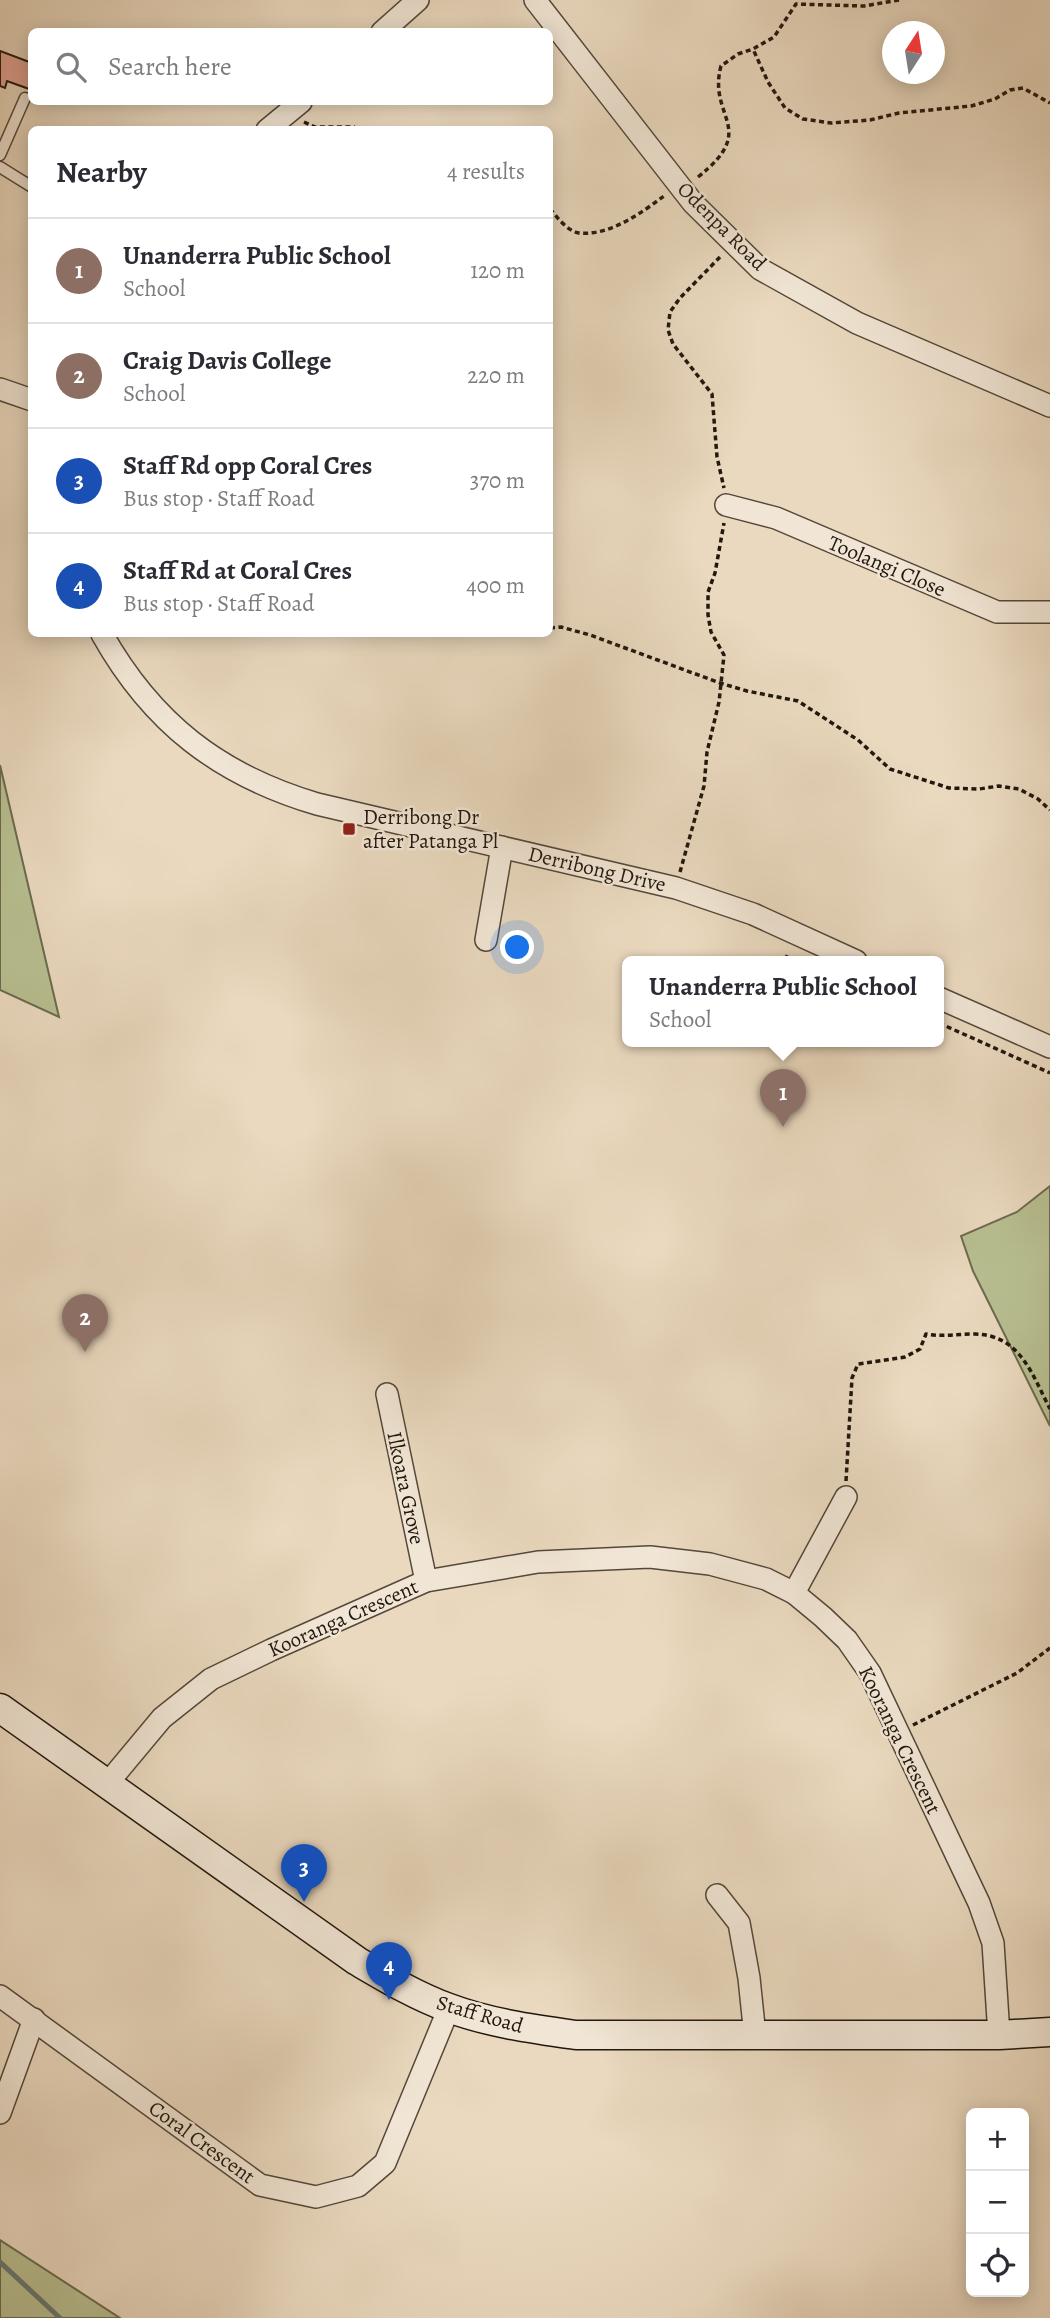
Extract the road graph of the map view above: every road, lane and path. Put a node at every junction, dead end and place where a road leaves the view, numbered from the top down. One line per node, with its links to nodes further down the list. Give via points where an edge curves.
1 (418, 0): 4 (street)
2 (535, 0): 14 (street, Odenpa Road)
3 (899, 0): 5 (path, via 864,6 796,4 774,37)
4 (386, 28)
5 (752, 49): 7 (path, via 785,108 803,119 831,123 870,120 971,106 1023,88); 14 (path, via 721,66 717,81 731,132 724,151 696,179)
6 (25, 98): 11 (lane)
7 (1050, 103)
8 (296, 106): 9 (street); 10 (path, via 303,122)
9 (272, 126)
10 (313, 126)
11 (0, 155)
12 (0, 167): 13 (lane)
13 (28, 184)
14 (679, 185): 15 (path, via 639,215 603,230 577,233); 16 (street, Odenpa Road)
15 (553, 212)
16 (734, 243): 19 (street, Odenpa Road, via 760,269 857,323); 20 (path, via 680,298 670,312 668,330 673,344 712,394)
17 (0, 389): 18 (street)
18 (28, 399)
19 (1050, 406)
20 (726, 505): 21 (street, Toolangi Close, via 776,518 997,612); 24 (path, via 708,593 711,632 724,655)
21 (1050, 612)
22 (553, 628): 24 (path, via 590,635)
23 (104, 637): 26 (street, Derribong Drive, via 129,678 158,712 238,773 317,804)
24 (720, 683): 25 (path, via 798,701 858,740 890,769 949,788 1019,789); 27 (path, via 704,786)
25 (1050, 810)
26 (502, 847): 27 (street, Derribong Drive); 28 (street)
27 (676, 888): 29 (street, Derribong Drive, via 753,914)
28 (486, 940)
29 (845, 956)
30 (944, 1001): 32 (street)
31 (944, 1025): 33 (path)
32 (1050, 1047)
33 (1050, 1073)
34 (387, 1394): 37 (street, Ilkoara Grove)
35 (1050, 1409): 36 (path, via 1017,1350 999,1336 926,1334 920,1349 905,1357 858,1364 852,1378)
36 (846, 1497): 38 (street)
37 (426, 1581): 38 (street, Kooranga Crescent, via 538,1562 650,1557 710,1564 766,1579); 43 (street, Kooranga Crescent, via 211,1679 162,1718)
38 (794, 1593): 42 (street, Kooranga Crescent, via 847,1640 870,1673)
39 (1049, 1649): 40 (path); 42 (path, via 1017,1673)
40 (1050, 1656)
41 (0, 1708): 43 (street, Staff Road)
42 (899, 1733): 49 (street, Kooranga Crescent, via 979,1903 993,1943)
43 (107, 1784): 46 (street, Staff Road, via 357,1961)
44 (717, 1895): 50 (street, via 739,1923)
45 (0, 1996): 47 (street, Coral Crescent)
46 (450, 2008): 47 (street, Coral Crescent, via 385,2164 358,2186 316,2197 260,2185); 50 (street, Staff Road, via 511,2025 576,2035)
47 (34, 2019): 51 (street)
48 (1050, 2032): 49 (street, Staff Road)
49 (999, 2035): 50 (street, Staff Road)
50 (755, 2036)
51 (0, 2113)

